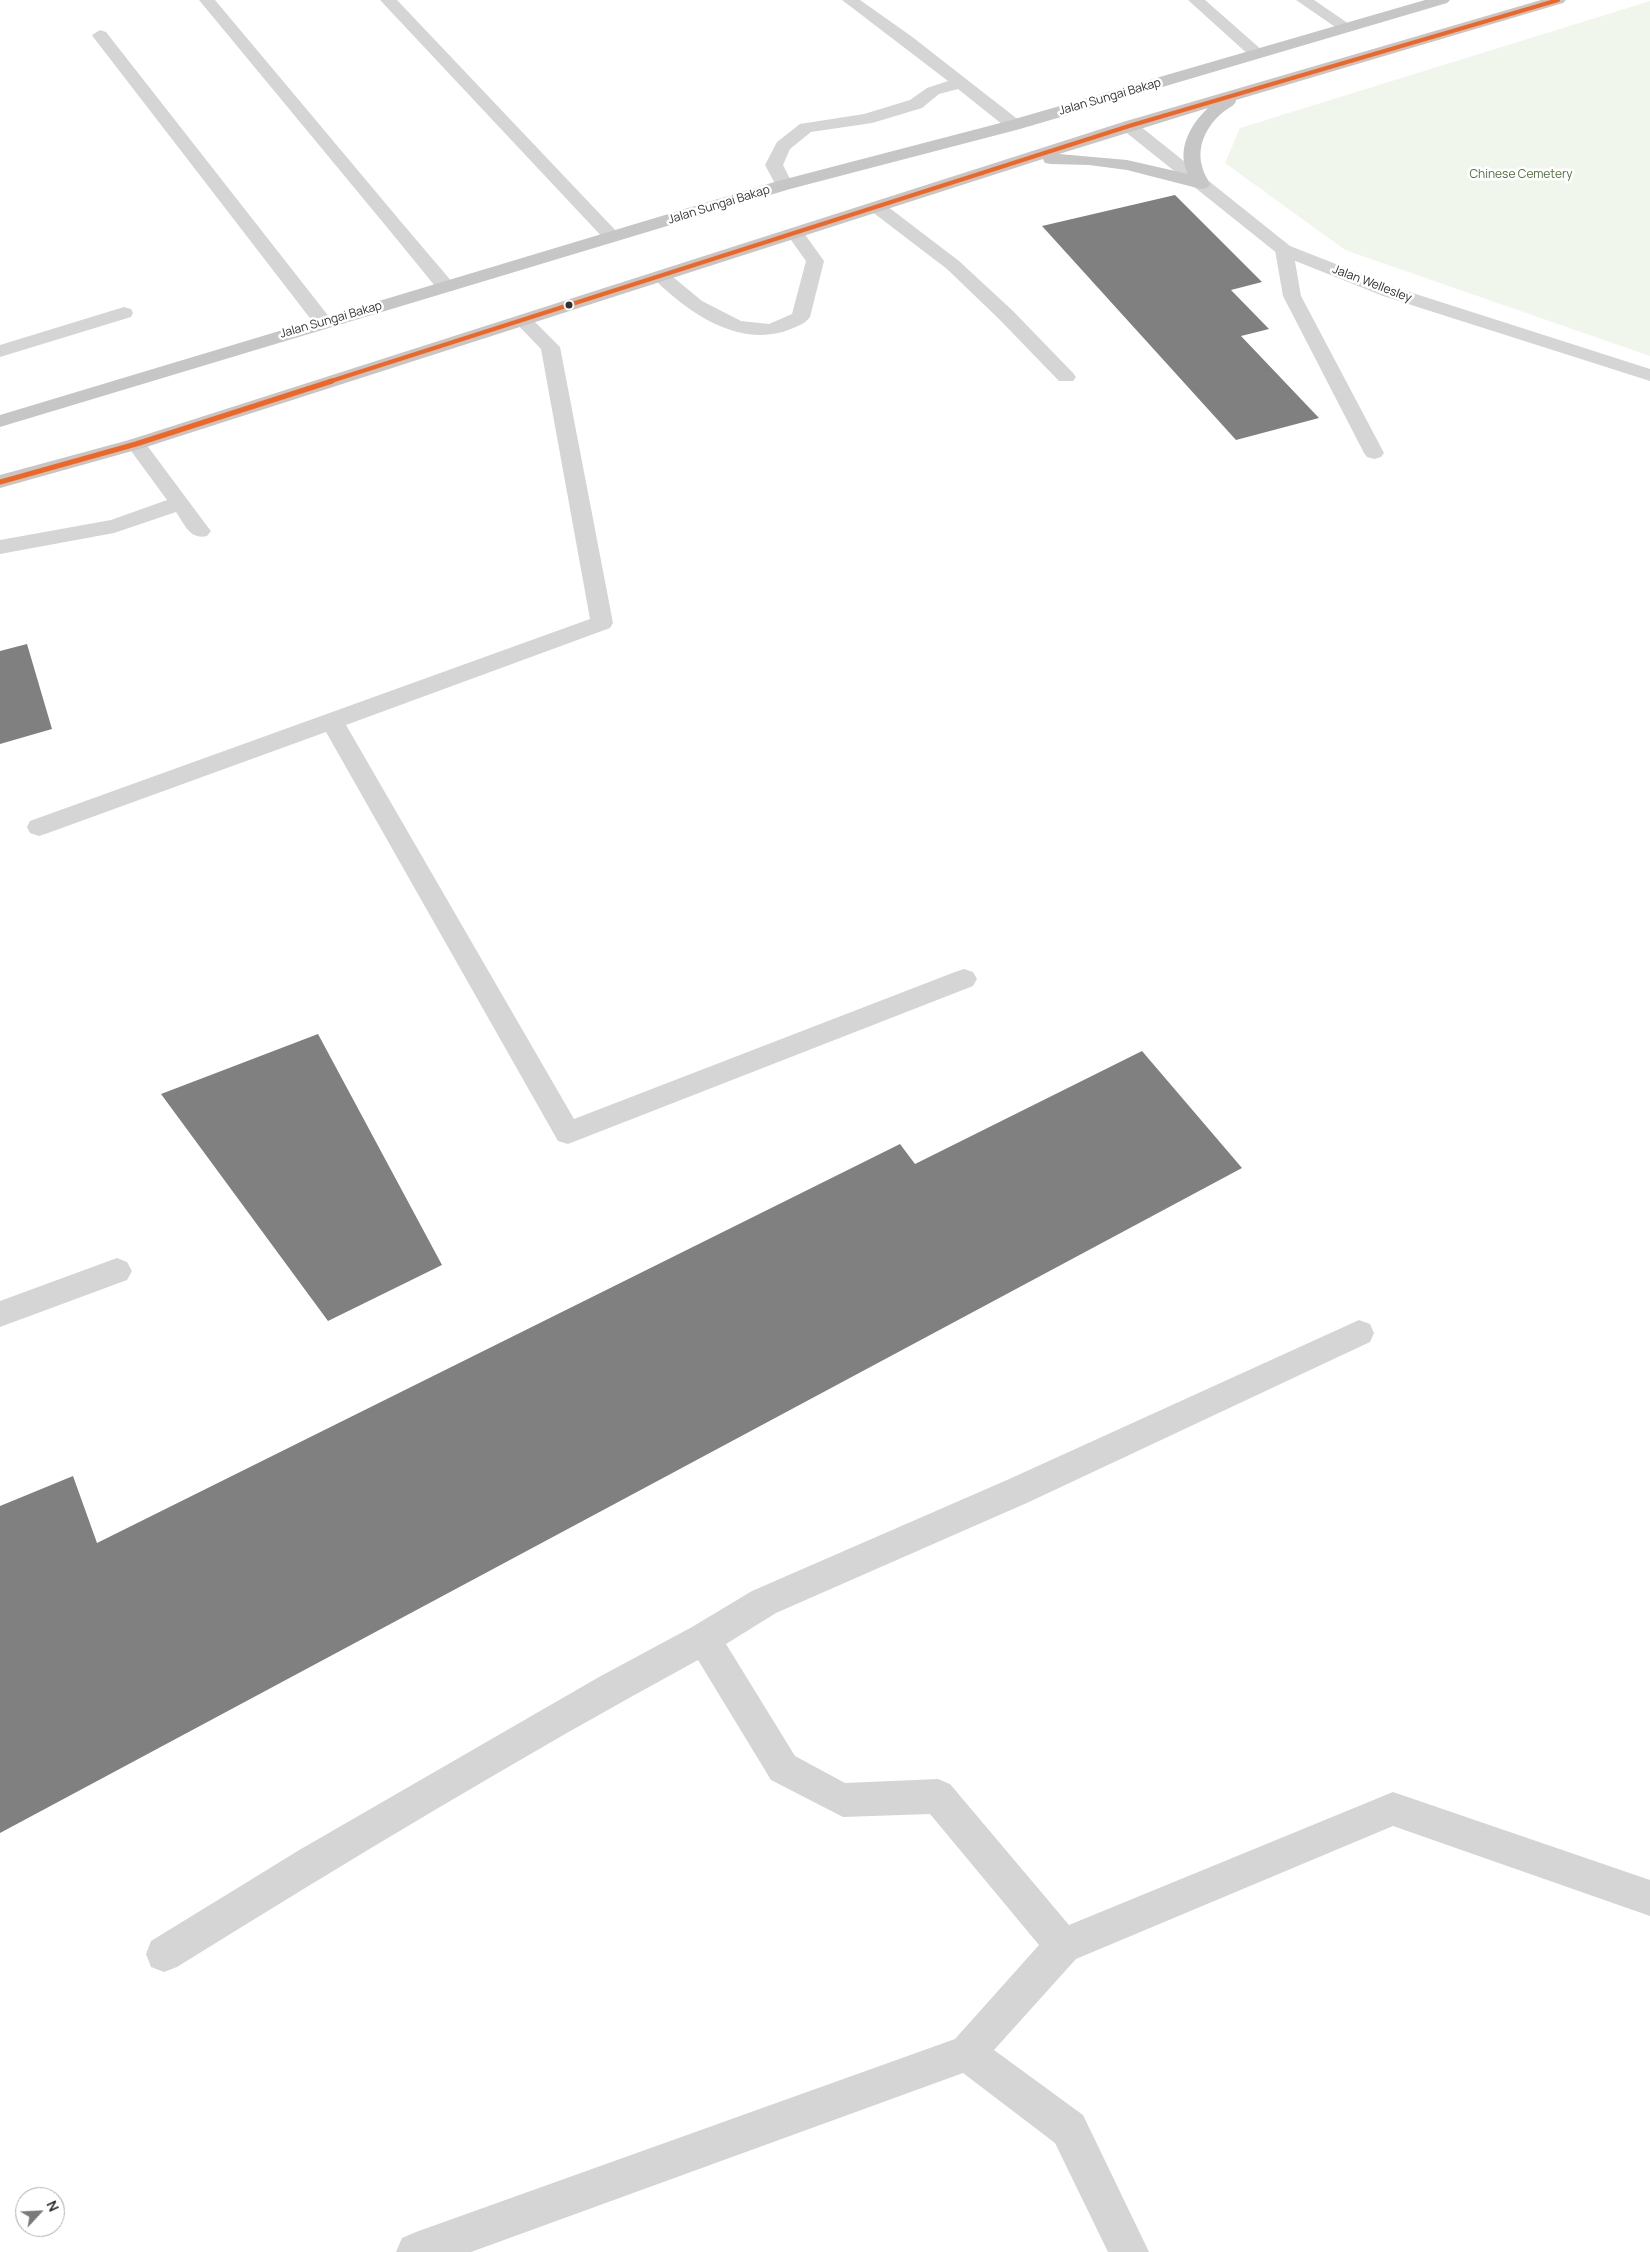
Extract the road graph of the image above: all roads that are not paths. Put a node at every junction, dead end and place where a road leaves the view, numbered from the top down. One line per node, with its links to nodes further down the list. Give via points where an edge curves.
1 (207, 0): 23 (street)
2 (388, 0): 20 (street)
3 (850, 0): 11 (street)
4 (1196, 0): 10 (street)
5 (1304, 0): 8 (street)
6 (1442, 0): 8 (highway, Jalan Sungai Bakap)
7 (1558, 0): 12 (highway)
8 (1347, 28): 10 (highway, Jalan Sungai Bakap)
9 (100, 35): 26 (street)
10 (1258, 54): 13 (highway, Jalan Sungai Bakap)
11 (959, 82): 13 (street); 17 (street, via 933,91 916,104 866,118 806,128 783,146 774,165)
12 (1246, 93): 14 (highway); 16 (highway, via 1208,117 1197,132 1192,148 1193,166)
13 (1014, 125): 17 (highway, Jalan Sungai Bakap)
14 (1129, 126): 15 (highway); 16 (street, Jalan Wellesley)
15 (1022, 161): 16 (highway, via 1114,162 1174,174); 18 (highway)
16 (1201, 184): 21 (street, Jalan Wellesley)
17 (784, 185): 20 (highway, Jalan Sungai Bakap)
18 (877, 207): 19 (highway); 29 (street, via 953,265)
19 (795, 232): 22 (highway); 22 (street, via 815,260 801,317 766,330 725,324 687,300)
20 (612, 237): 23 (highway, Jalan Sungai Bakap)
21 (1284, 250): 28 (street, Jalan Wellesley, via 1390,292); 32 (street, via 1292,296)
22 (661, 276): 25 (highway)
23 (446, 288): 26 (highway, Jalan Sungai Bakap)
24 (124, 313): 27 (street)
25 (523, 321): 31 (highway); 37 (street, via 550,347 602,623)
26 (322, 322): 30 (highway, Jalan Sungai Bakap)
27 (0, 351)
28 (1650, 375)
29 (1066, 377)
30 (0, 421)
31 (136, 444): 33 (highway); 34 (street)
32 (1374, 453)
33 (0, 482)
34 (180, 503): 35 (street); 36 (street, via 98,532)
35 (200, 530)
36 (0, 547)
37 (332, 721): 38 (street); 39 (street, via 568,1132)
38 (39, 827)
39 (964, 979)
40 (117, 1271): 41 (street)
41 (0, 1314)
42 (1360, 1332): 43 (street, via 1018,1491 764,1602)
43 (704, 1639): 45 (street, via 783,1768 843,1800 938,1796); 46 (street, via 602,1694 314,1862)
44 (1650, 1898): 45 (street, via 1393,1809)
45 (1063, 1946): 47 (street)
46 (164, 1954)
47 (967, 2054): 48 (street); 49 (street, via 1069,2129)
48 (416, 2252)
49 (1130, 2252)

